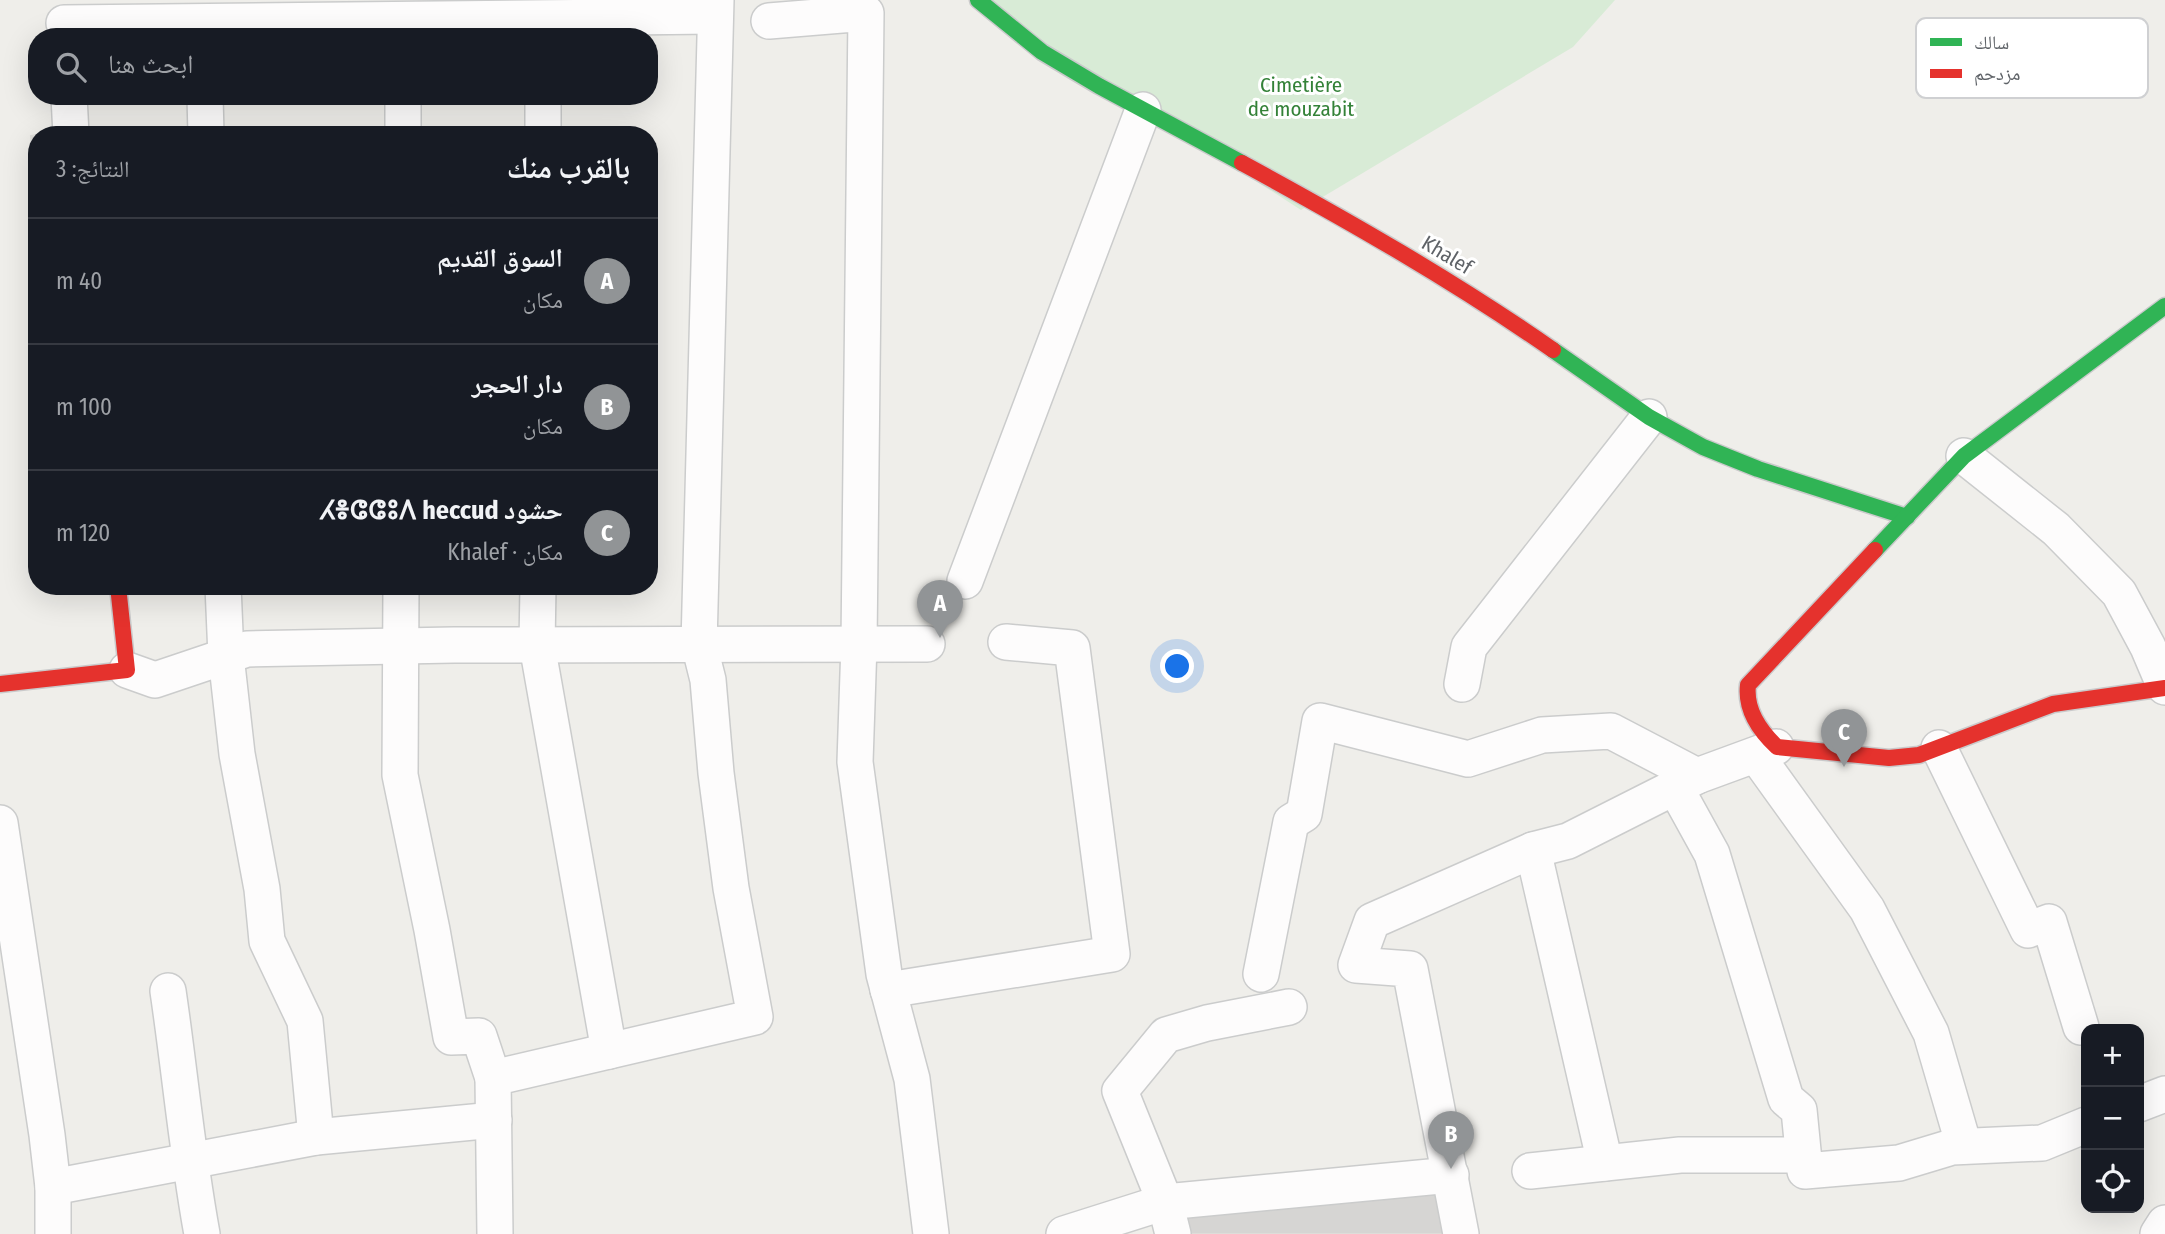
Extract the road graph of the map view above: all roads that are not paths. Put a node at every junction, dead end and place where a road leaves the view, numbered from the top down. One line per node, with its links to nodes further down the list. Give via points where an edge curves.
1 (978, 0): 13 (street, Khalef, via 1042,52)
2 (877, 6): 8 (street); 29 (street)
3 (716, 8): 4 (street); 28 (street)
4 (544, 18): 6 (street)
5 (202, 19): 6 (street); 7 (street)
6 (403, 19)
7 (64, 20)
8 (769, 21)
9 (69, 105): 14 (street)
10 (205, 105): 15 (street)
11 (403, 105): 16 (street)
12 (543, 105): 17 (street)
13 (1143, 110): 19 (street, Khalef, via 1418,261); 22 (street)
14 (71, 126)
15 (206, 126)
16 (403, 126)
17 (543, 126)
18 (2165, 306): 20 (street)
19 (1648, 417): 21 (street, Khalef, via 1758,470); 36 (street, via 1469,647)
20 (1964, 456): 21 (street); 37 (street, via 2056,529 2119,593)
21 (1907, 517): 39 (street, via 1748,685 1748,705 1768,739)
22 (965, 581)
23 (119, 595): 34 (street)
24 (223, 595): 33 (street)
25 (401, 595): 32 (street)
26 (538, 595): 31 (street)
27 (1006, 642): 44 (street, via 1072,648 1111,954)
28 (699, 644): 29 (street); 31 (street); 48 (street, via 708,680 731,888 755,1017)
29 (859, 644): 30 (street); 44 (street, via 855,762)
30 (927, 644)
31 (537, 645): 32 (street); 48 (street)
32 (401, 646): 33 (street, via 247,649); 49 (street, via 400,775 451,1037 479,1036)
33 (226, 656): 34 (street, via 155,680); 54 (street, via 267,941 305,1021)
34 (127, 670): 35 (street)
35 (0, 684)
36 (1462, 684)
37 (2165, 687): 38 (street, via 2053,704)
38 (1939, 748): 39 (street, via 1889,758); 47 (street, via 2028,930 2049,922)
39 (1766, 751): 40 (street); 55 (street, via 1867,909 1931,1033)
40 (1686, 782): 42 (street, via 1568,841); 43 (street, via 1611,731 1542,735 1468,759 1320,721 1304,814 1291,822); 56 (street, via 1786,1099 1799,1110)
41 (0, 823): 61 (street)
42 (1534, 850): 58 (street); 60 (street, via 1372,921 1356,965 1410,970)
43 (1261, 974)
44 (888, 990): 67 (street, via 912,1079)
45 (168, 991): 57 (street)
46 (1289, 1007): 62 (street, via 1166,1035 1120,1091)
47 (2081, 1027)
48 (609, 1051): 49 (street)
49 (493, 1077): 52 (street)
50 (2165, 1094): 51 (street)
51 (2144, 1102)
52 (494, 1120): 54 (street); 66 (street)
53 (2081, 1127): 55 (street, via 2042,1143)
54 (316, 1137): 57 (street)
55 (1964, 1146): 56 (street, via 1899,1163 1805,1171)
56 (1803, 1155): 58 (street, via 1679,1155)
57 (189, 1161): 61 (street); 65 (street)
58 (1605, 1163): 59 (street)
59 (1530, 1171)
60 (1451, 1175): 62 (street); 69 (street)
61 (53, 1187): 64 (street)
62 (1169, 1218): 68 (street)
63 (2165, 1223): 70 (street)
64 (53, 1234)
65 (202, 1234)
66 (495, 1234)
67 (931, 1234)
68 (1063, 1234)
69 (1461, 1234)
70 (2158, 1234)

